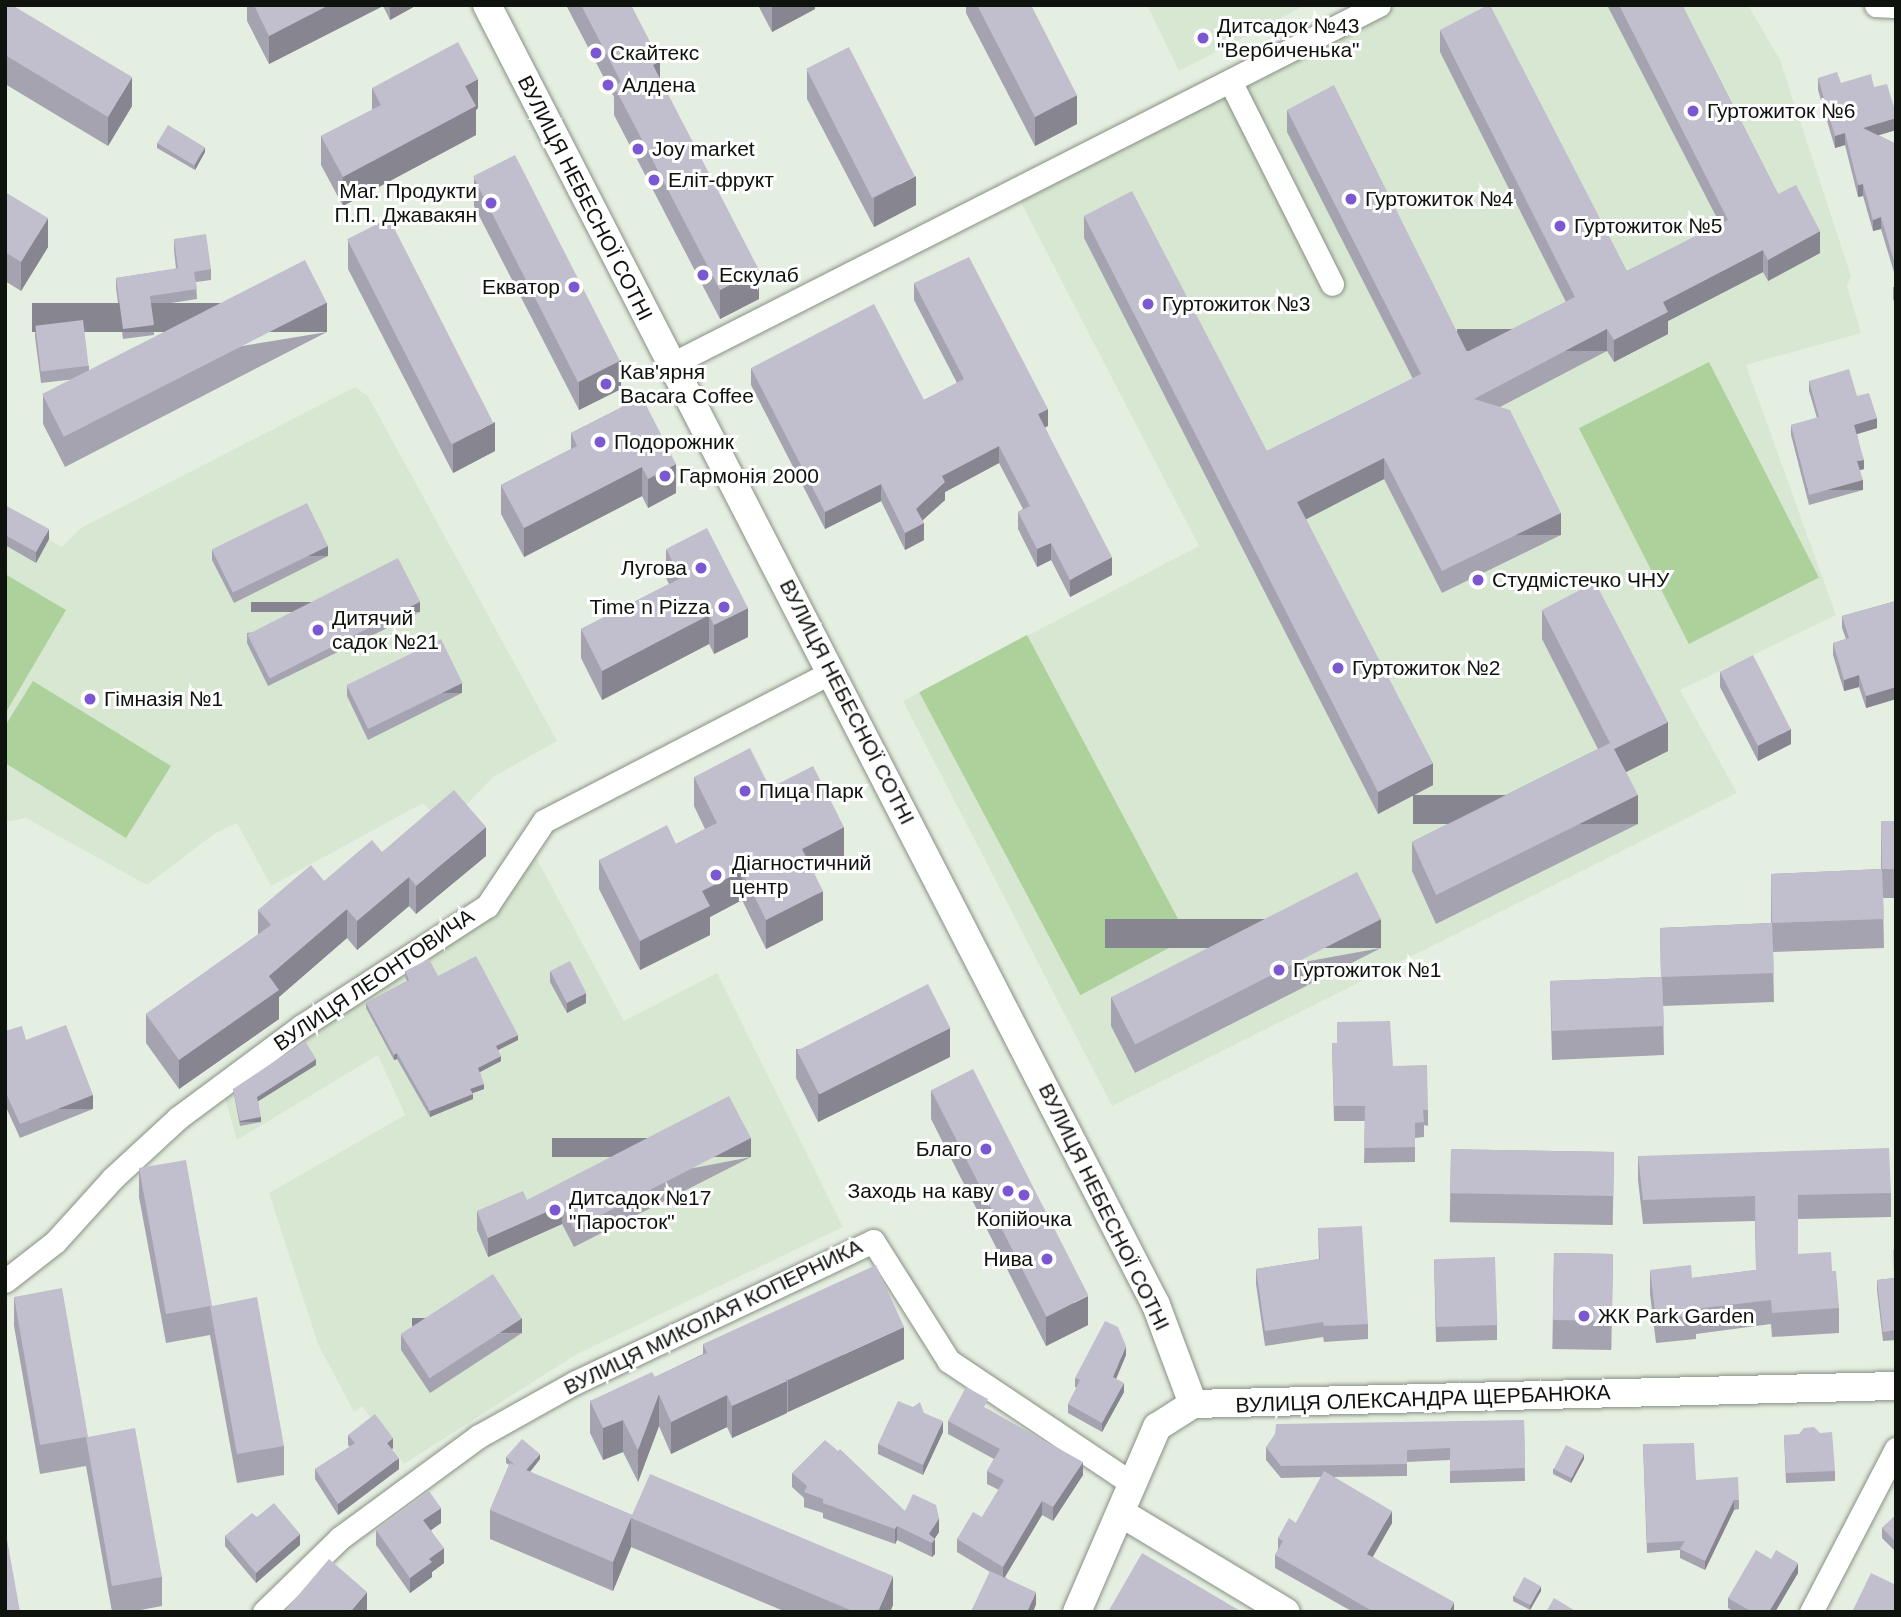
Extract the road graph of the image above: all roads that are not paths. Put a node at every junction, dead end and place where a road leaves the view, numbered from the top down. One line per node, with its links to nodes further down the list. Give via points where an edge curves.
1 (487, 5): 7 (street, ВУЛИЦЯ НЕБЕСНОЇ СОТНІ)
2 (1379, 5): 5 (street)
3 (1877, 5): 4 (street)
4 (1896, 6)
5 (1230, 81): 6 (street); 7 (street)
6 (1332, 284)
7 (670, 365): 8 (street, ВУЛИЦЯ НЕБЕСНОЇ СОТНІ)
8 (832, 672): 9 (street, ВУЛИЦЯ ЛЕОНТОВИЧА, via 544,821 487,905 302,1026 178,1118 113,1178 55,1242); 11 (street, ВУЛИЦЯ НЕБЕСНОЇ СОТНІ, via 1156,1305)
9 (5, 1281)
10 (1896, 1386): 11 (street, ВУЛИЦЯ ОЛЕКСАНДРА ЩЕРБАНЮКА)
11 (1193, 1404): 13 (street, via 1157,1427)
12 (1896, 1449): 18 (street)
13 (1133, 1484): 14 (street); 15 (street, ВУЛИЦЯ МИКОЛАЯ КОПЕРНИКА, via 949,1361 873,1241 574,1383 479,1436 340,1538)
14 (1121, 1513): 16 (street); 17 (street)
15 (264, 1612)
16 (1077, 1612)
17 (1286, 1612)
18 (1811, 1612)

